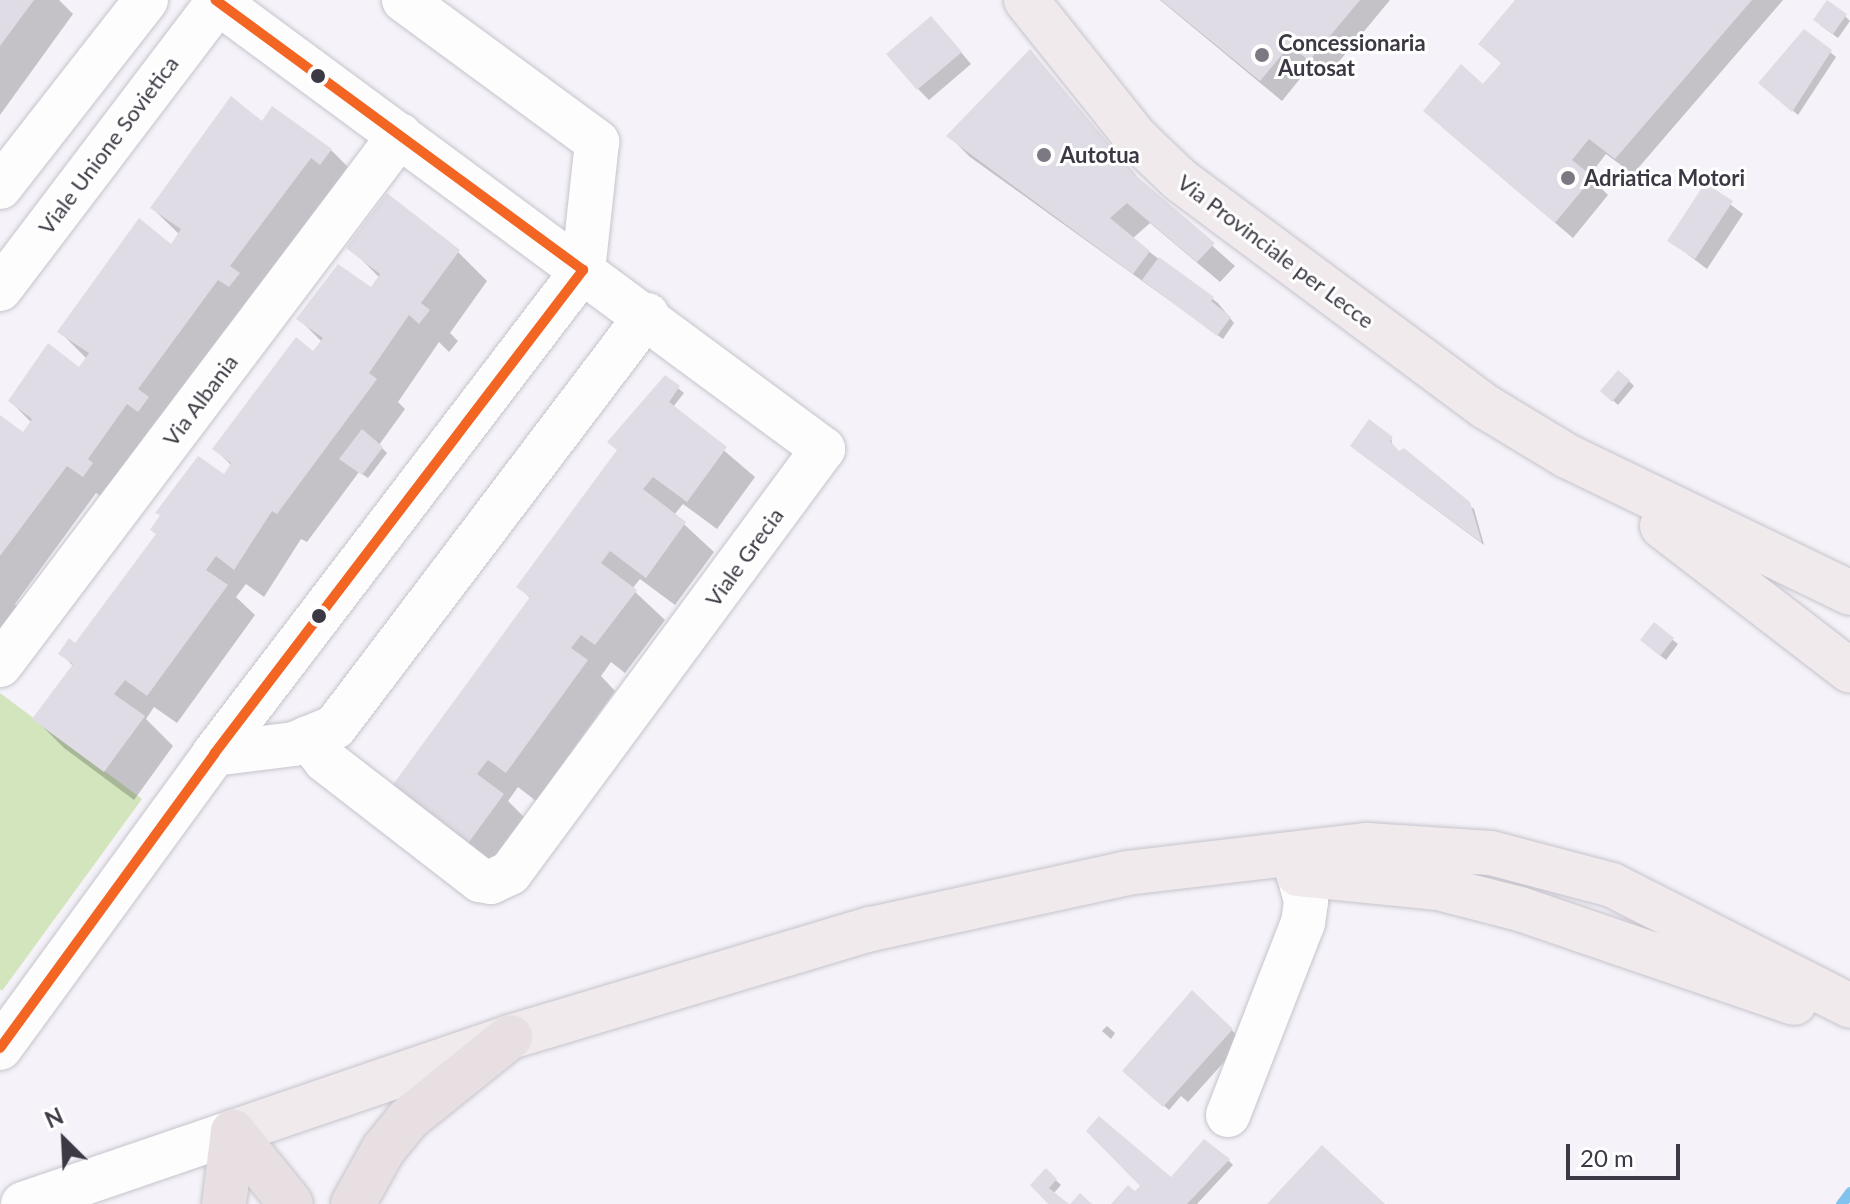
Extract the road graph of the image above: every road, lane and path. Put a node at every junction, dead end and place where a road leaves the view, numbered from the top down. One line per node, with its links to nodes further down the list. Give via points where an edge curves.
1 (146, 0): 6 (street)
2 (217, 0): 5 (street, Viale Grecia); 8 (street, Viale Unione Sovietica)
3 (404, 0): 7 (street, via 597,142)
4 (1026, 0): 10 (main road, Via Provinciale per Lecce, via 1137,139 1180,180 1486,407)
5 (400, 135): 7 (street, Viale Grecia); 12 (street, Via Albania)
6 (0, 187)
7 (583, 270): 9 (street, Viale Grecia); 15 (street)
8 (0, 289)
9 (647, 315): 14 (street, via 335,727); 14 (street, Viale Grecia, via 823,449 523,859 510,873 491,882 480,880 325,760)
10 (1567, 456): 11 (main road); 13 (main road, via 1813,637)
11 (1850, 593)
12 (0, 665)
13 (1850, 671)
14 (308, 738): 15 (street)
15 (214, 754): 21 (street)
16 (1299, 874): 17 (main road, via 1247,872); 19 (main road, via 1438,888 1520,909); 22 (street, via 1306,901 1303,923)
17 (1032, 892): 18 (main road, via 1214,859 1367,845 1491,853 1612,885); 20 (main road, via 750,963)
18 (1850, 1006)
19 (1850, 1025)
20 (510, 1037): 23 (main road); 27 (highway, via 408,1119 383,1150)
21 (0, 1047)
22 (1228, 1115)
23 (233, 1132): 24 (street); 25 (highway); 26 (highway)
24 (23, 1204)
25 (224, 1204)
26 (291, 1204)
27 (353, 1204)

